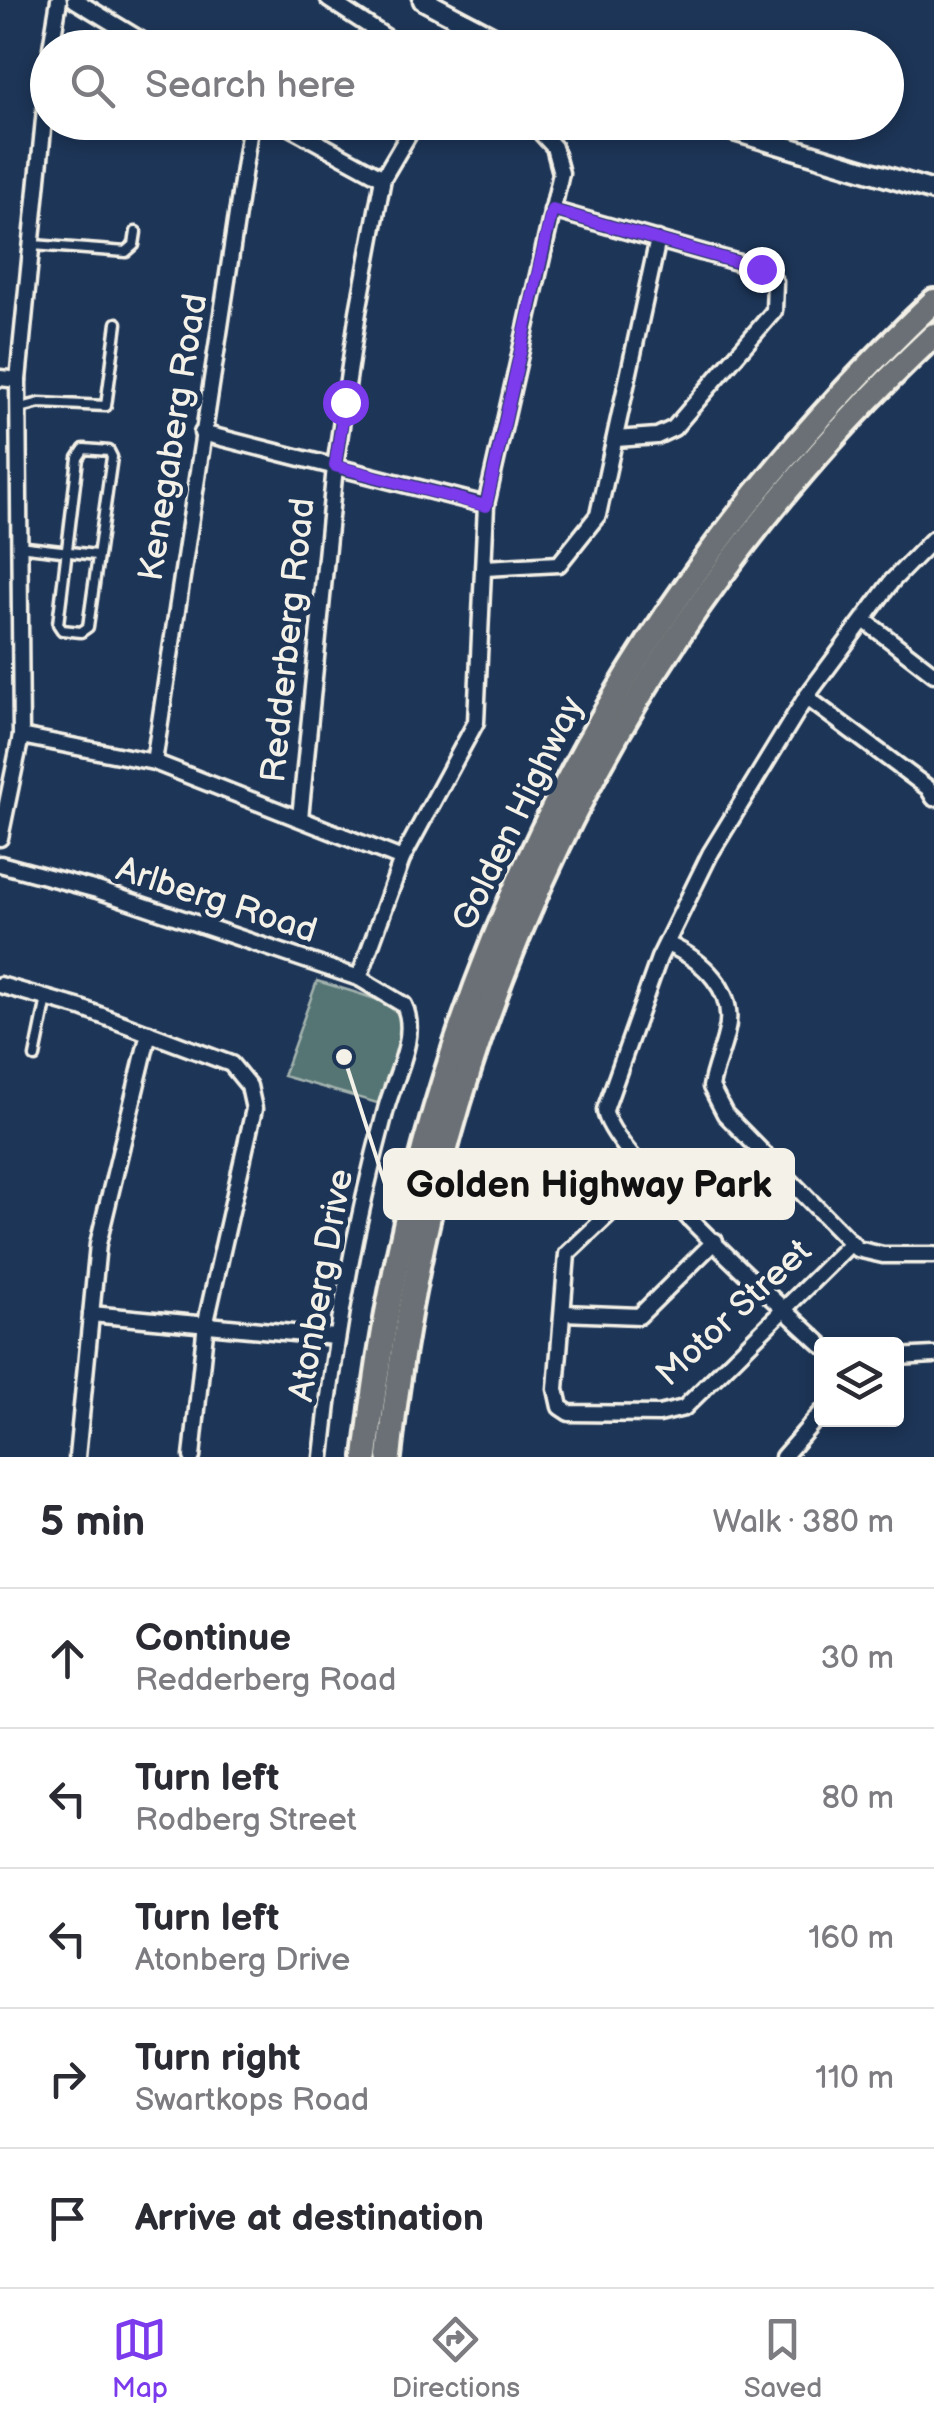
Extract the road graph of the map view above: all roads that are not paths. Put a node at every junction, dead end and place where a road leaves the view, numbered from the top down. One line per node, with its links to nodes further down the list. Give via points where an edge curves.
1 (58, 0): 5 (street)
2 (75, 0): 6 (street)
3 (329, 0): 7 (street)
4 (423, 0): 8 (street)
5 (54, 30)
6 (124, 30)
7 (375, 30)
8 (480, 30)
9 (42, 140): 20 (street)
10 (248, 140): 27 (street, Kenegaberg Road)
11 (313, 140): 15 (street)
12 (405, 140): 15 (street, Redderberg Road)
13 (550, 140): 17 (street, via 559,162)
14 (764, 140): 16 (street)
15 (383, 178): 29 (street, Redderberg Road)
16 (934, 191)
17 (552, 210): 19 (street); 30 (street)
18 (136, 232): 20 (lane, via 126,252)
19 (658, 240): 28 (street); 28 (street, via 761,269 775,282 776,305 674,428)
20 (33, 244): 25 (street)
21 (934, 301): 71 (main road, Golden Highway, via 836,400 723,535 610,702 537,841 475,982 429,1118 391,1289)
22 (117, 323): 26 (lane, via 106,406)
23 (934, 335): 72 (main road, Golden Highway, via 814,457 749,538 623,723 555,849 480,1028 441,1157 413,1288)
24 (0, 378): 25 (street)
25 (18, 380): 26 (street)
26 (18, 408): 32 (street)
27 (202, 432): 29 (street); 42 (street, Kenegaberg Road)
28 (616, 439): 35 (street, via 595,521 568,557 542,568)
29 (335, 466): 30 (street); 44 (street, Redderberg Road)
30 (486, 506): 35 (street)
31 (933, 539): 38 (street)
32 (18, 546): 33 (lane); 37 (street)
33 (67, 552): 34 (lane); 34 (lane, via 58,624 80,632 88,627); 34 (lane, via 78,458 82,450 95,449 112,457)
34 (96, 555)
35 (485, 568): 46 (street, via 476,722)
36 (0, 594): 37 (street)
37 (18, 594): 41 (street)
38 (864, 620): 39 (street); 40 (street)
39 (934, 674)
40 (806, 696): 43 (street); 48 (street, via 710,854)
41 (21, 736): 42 (street); 45 (street)
42 (154, 762): 44 (street)
43 (934, 798)
44 (300, 818): 46 (street)
45 (0, 838)
46 (402, 859): 49 (street)
47 (0, 864): 49 (street, Arlberg Road)
48 (667, 944): 55 (street, via 605,1110 613,1134); 57 (street, via 704,964 727,1008 714,1101)
49 (358, 978): 52 (street, Arlberg Road)
50 (0, 984): 51 (street)
51 (47, 998): 53 (street); 54 (lane)
52 (406, 1008): 63 (street, Atonberg Drive, via 410,1031 370,1170)
53 (149, 1032): 61 (street, via 98,1244); 62 (street, via 232,1064 246,1080 254,1110)
54 (35, 1057)
55 (649, 1176): 56 (street); 60 (street, Motor Street, via 567,1254)
56 (715, 1241): 59 (street); 60 (street, via 639,1316)
57 (851, 1243): 58 (street, via 872,1254); 59 (street, Motor Street)
58 (934, 1255)
59 (783, 1308): 60 (street, Motor Street, via 690,1404 659,1414 564,1411 556,1389); 64 (street)
60 (564, 1313)
61 (91, 1314): 62 (street); 68 (street)
62 (206, 1322): 63 (street); 69 (street)
63 (335, 1337): 70 (street, Atonberg Drive)
64 (814, 1337)
65 (934, 1356): 66 (street)
66 (904, 1358)
67 (814, 1421): 73 (street)
68 (77, 1457)
69 (192, 1457)
70 (322, 1457)
71 (366, 1457)
72 (389, 1457)
73 (782, 1457)

